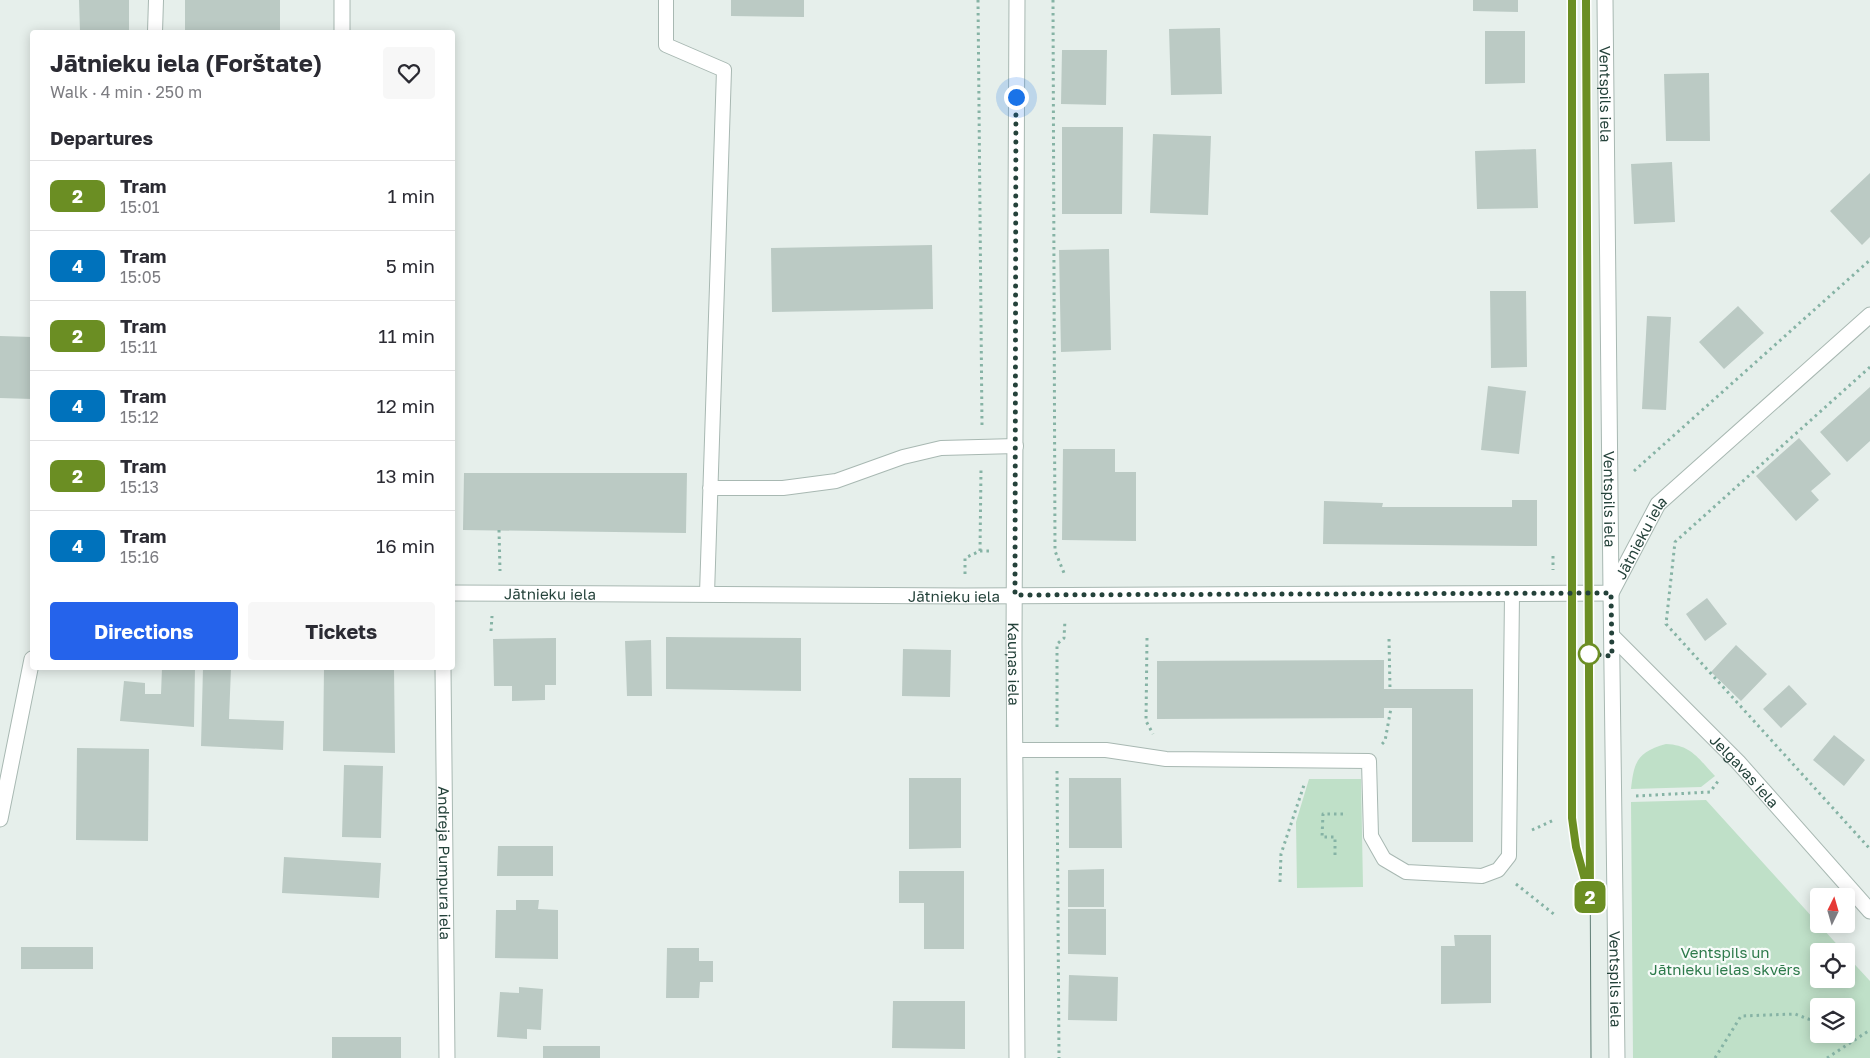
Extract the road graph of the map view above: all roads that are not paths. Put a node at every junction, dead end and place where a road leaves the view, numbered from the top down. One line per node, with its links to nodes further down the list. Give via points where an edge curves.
1 (156, 0): 6 (lane)
2 (342, 0): 7 (street)
3 (666, 0): 10 (lane, via 666,45 724,70)
4 (1017, 0): 9 (street, Kauņas iela)
5 (1605, 0): 12 (street, Ventspils iela)
6 (155, 30)
7 (342, 30)
8 (1870, 316): 12 (street, Jātnieku iela, via 1658,504)
9 (1016, 446): 10 (lane, via 941,448 903,457 836,481 783,488); 14 (street, Kauņas iela)
10 (710, 488): 13 (lane)
11 (455, 593): 13 (street, Jātnieku iela)
12 (1611, 593): 15 (street, Jātnieku iela); 16 (street, Ventspils iela)
13 (707, 594): 14 (street, Jātnieku iela)
14 (1015, 595): 15 (street, Jātnieku iela); 19 (street, Kauņas iela)
15 (1512, 595): 19 (lane, via 1509,856 1498,870 1482,876 1406,872 1384,859 1371,836 1369,761 1166,760 1106,750)
16 (1612, 636): 21 (street, Jelgavas iela, via 1738,762); 24 (street, Ventspils iela)
17 (30, 669): 20 (street)
18 (443, 670): 22 (street, Andreja Pumpura iela)
19 (1016, 750): 23 (street, Kauņas iela)
20 (0, 819)
21 (1870, 911)
22 (447, 1058)
23 (1017, 1058)
24 (1617, 1058)

